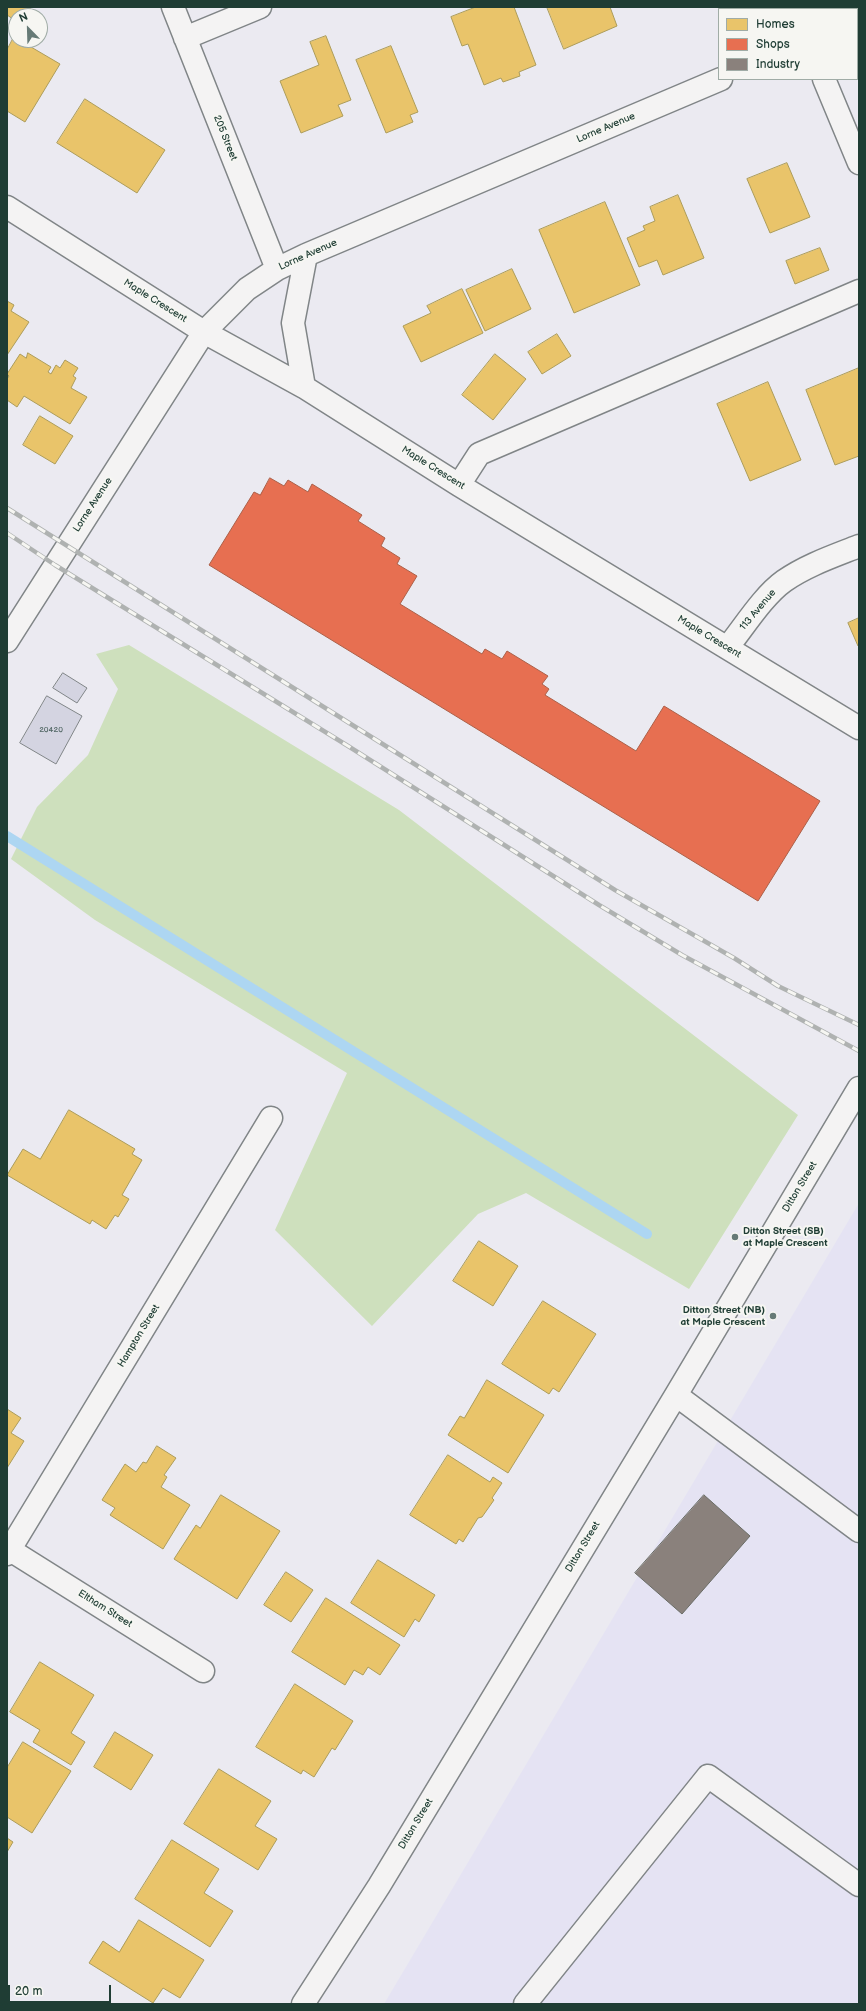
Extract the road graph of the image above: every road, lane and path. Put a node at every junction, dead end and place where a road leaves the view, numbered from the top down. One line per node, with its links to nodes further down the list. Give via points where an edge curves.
1 (173, 7): 3 (street, 205 Street)
2 (260, 7): 3 (street)
3 (185, 38): 9 (street, 205 Street)
4 (718, 80): 8 (street, Lorne Avenue)
5 (824, 80): 6 (street)
6 (859, 163)
7 (7, 207): 11 (street, Maple Crescent)
8 (306, 255): 9 (street, Lorne Avenue); 12 (street, via 293,323)
9 (277, 268): 11 (street, Lorne Avenue, via 247,289)
10 (859, 291): 13 (street, via 479,454)
11 (204, 332): 12 (street, Maple Crescent); 15 (street, Lorne Avenue)
12 (304, 387): 13 (street, Maple Crescent)
13 (459, 485): 16 (street, Maple Crescent)
14 (859, 546): 16 (street, 113 Avenue, via 783,581 766,598)
15 (7, 640)
16 (727, 648): 17 (street, Maple Crescent)
17 (859, 728)
18 (859, 1088): 20 (street, Ditton Street)
19 (271, 1118): 22 (street, Hampton Street)
20 (676, 1395): 21 (street); 25 (street, Ditton Street, via 379,1886)
21 (859, 1531)
22 (8, 1551): 23 (street, Eltham Street)
23 (203, 1671)
24 (859, 1885): 26 (street, via 708,1776)
25 (303, 2004)
26 (525, 2004)

